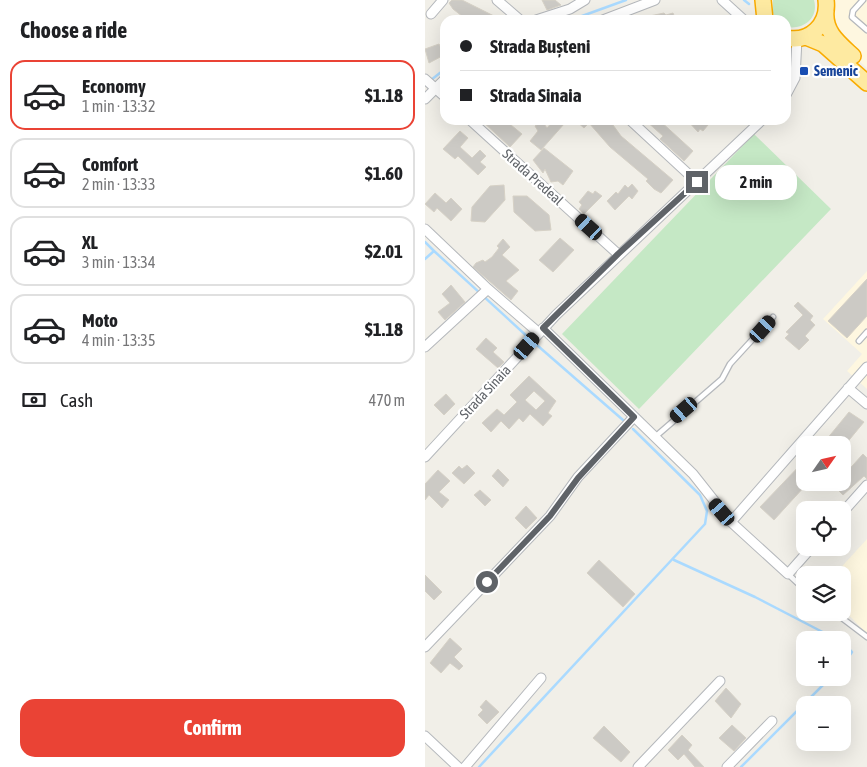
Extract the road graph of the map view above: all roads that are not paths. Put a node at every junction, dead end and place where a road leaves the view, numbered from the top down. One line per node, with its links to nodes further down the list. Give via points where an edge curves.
1 (443, 0): 9 (street)
2 (497, 0): 10 (street)
3 (585, 0): 11 (street)
4 (655, 0): 12 (street)
5 (722, 0): 13 (street)
6 (763, 0): 14 (highway)
7 (863, 0): 15 (lane, via 852,17)
8 (826, 6): 16 (highway, via 820,27); 19 (highway, via 829,32)
9 (431, 14)
10 (514, 15)
11 (551, 15)
12 (616, 15)
13 (738, 15)
14 (764, 15)
15 (867, 30)
16 (797, 38): 18 (street); 20 (highway, via 823,44)
17 (791, 66): 18 (street)
18 (796, 67): 22 (street)
19 (867, 69)
20 (867, 83)
21 (430, 84): 23 (street); 24 (street)
22 (791, 86)
23 (440, 93)
24 (425, 99)
25 (476, 125): 30 (street, Strada Predeal)
26 (635, 125): 28 (street)
27 (757, 125): 28 (street, Strada Sinaia)
28 (697, 182): 30 (street, Strada Sinaia)
29 (425, 229): 31 (street)
30 (618, 254): 34 (street, Strada Sinaia)
31 (487, 290): 34 (street); 36 (street)
32 (773, 317): 41 (lane, via 730,364 721,379)
33 (867, 332): 35 (lane)
34 (539, 333): 40 (street); 42 (street, Strada Sinaia)
35 (859, 341)
36 (425, 347)
37 (867, 367): 38 (street)
38 (848, 388): 39 (street); 45 (street)
39 (867, 404)
40 (634, 417): 41 (street); 51 (street, via 578,478 550,516)
41 (655, 438): 45 (street, via 693,474)
42 (425, 457)
43 (867, 485): 44 (street)
44 (851, 503)
45 (731, 522): 47 (street)
46 (804, 556): 47 (street)
47 (788, 574): 48 (lane)
48 (796, 582)
49 (845, 621): 50 (lane)
50 (867, 638)
51 (425, 647)
52 (541, 678): 57 (street)
53 (720, 681): 58 (street)
54 (772, 721): 59 (street)
55 (425, 736): 56 (street)
56 (459, 767)
57 (465, 767)
58 (638, 767)
59 (727, 767)

